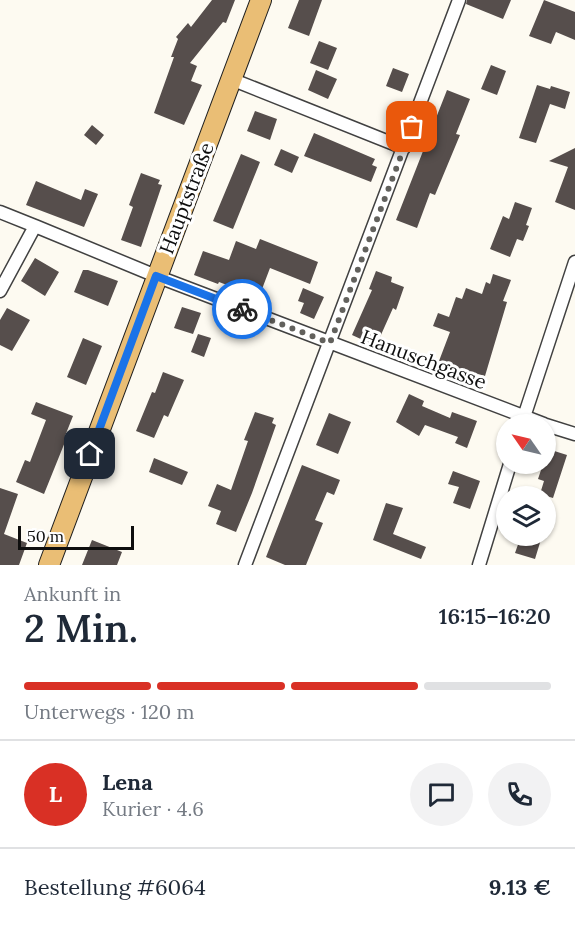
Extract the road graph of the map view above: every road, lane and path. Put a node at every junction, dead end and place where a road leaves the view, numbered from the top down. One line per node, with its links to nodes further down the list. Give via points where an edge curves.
1 (261, 0): 3 (main road, Hauptstraße)
2 (459, 0): 4 (street)
3 (231, 79): 4 (street); 8 (main road, Hauptstraße)
4 (404, 148): 10 (street)
5 (0, 212): 6 (street, Hanuschgasse)
6 (35, 226): 8 (street, Hanuschgasse); 9 (street)
7 (575, 262): 12 (street)
8 (156, 276): 10 (street, Hanuschgasse); 16 (main road, Hauptstraße)
9 (0, 291)
10 (330, 343): 11 (street, Hanuschgasse); 17 (street)
11 (506, 414)
12 (525, 414)
13 (556, 428): 14 (street, Hanuschgasse)
14 (575, 434)
15 (507, 474): 18 (street)
16 (49, 565)
17 (245, 565)
18 (479, 565)

